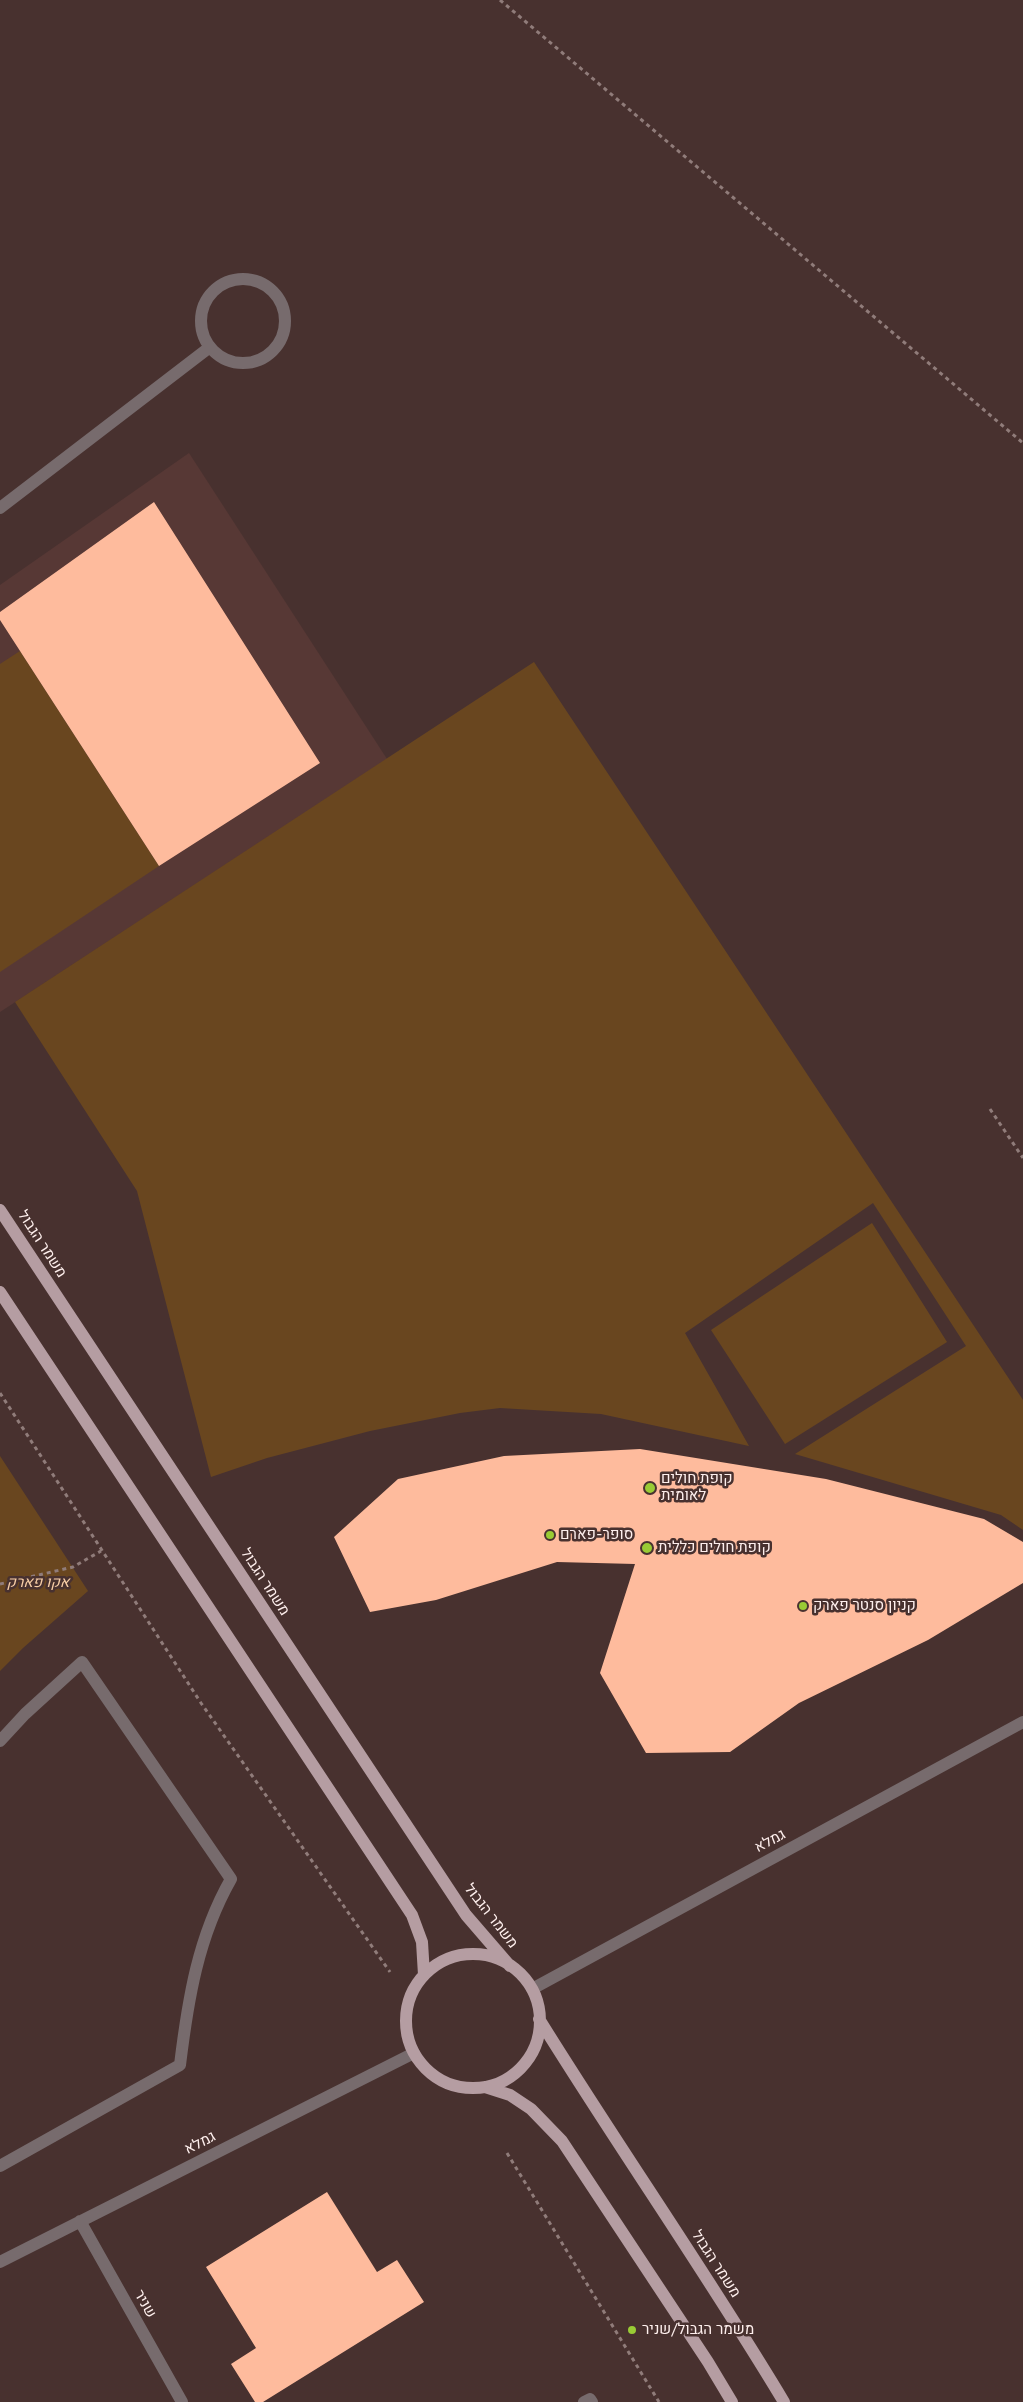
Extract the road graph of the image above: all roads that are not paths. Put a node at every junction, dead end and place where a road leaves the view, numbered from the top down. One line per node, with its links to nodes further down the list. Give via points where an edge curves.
1 (210, 347): 1 (street, via 219,356 238,363 251,363 269,354 282,339 285,326 276,295 266,286 248,279 217,288 208,298 201,316 203,335); 2 (street)
2 (0, 508)
3 (0, 1210): 7 (main road, משמר הגבול, via 466,1915)
4 (0, 1292): 8 (main road, via 412,1915 422,1942)
5 (1023, 1722): 9 (street, גמלא)
6 (0, 1741): 13 (street, via 82,1662 231,1879 213,1913 200,1949 180,2065)
7 (510, 1966): 8 (main road, via 491,1957 470,1954 450,1958); 9 (main road)
8 (424, 1975): 11 (main road, via 412,1993 406,2013 407,2033)
9 (532, 1989): 10 (main road)
10 (539, 2019): 12 (main road, via 537,2039 522,2066 505,2080); 20 (main road, משמר הגבול)
11 (414, 2052): 12 (main road, via 428,2070 445,2082 465,2087); 14 (street, גמלא)
12 (485, 2086): 19 (main road, via 510,2095 531,2109 562,2141)
13 (0, 2166)
14 (80, 2222): 15 (street, גמלא); 16 (street, שניר)
15 (0, 2262)
16 (182, 2402)
17 (584, 2402): 18 (street, via 590,2399)
18 (592, 2402)
19 (732, 2402)
20 (784, 2402)

